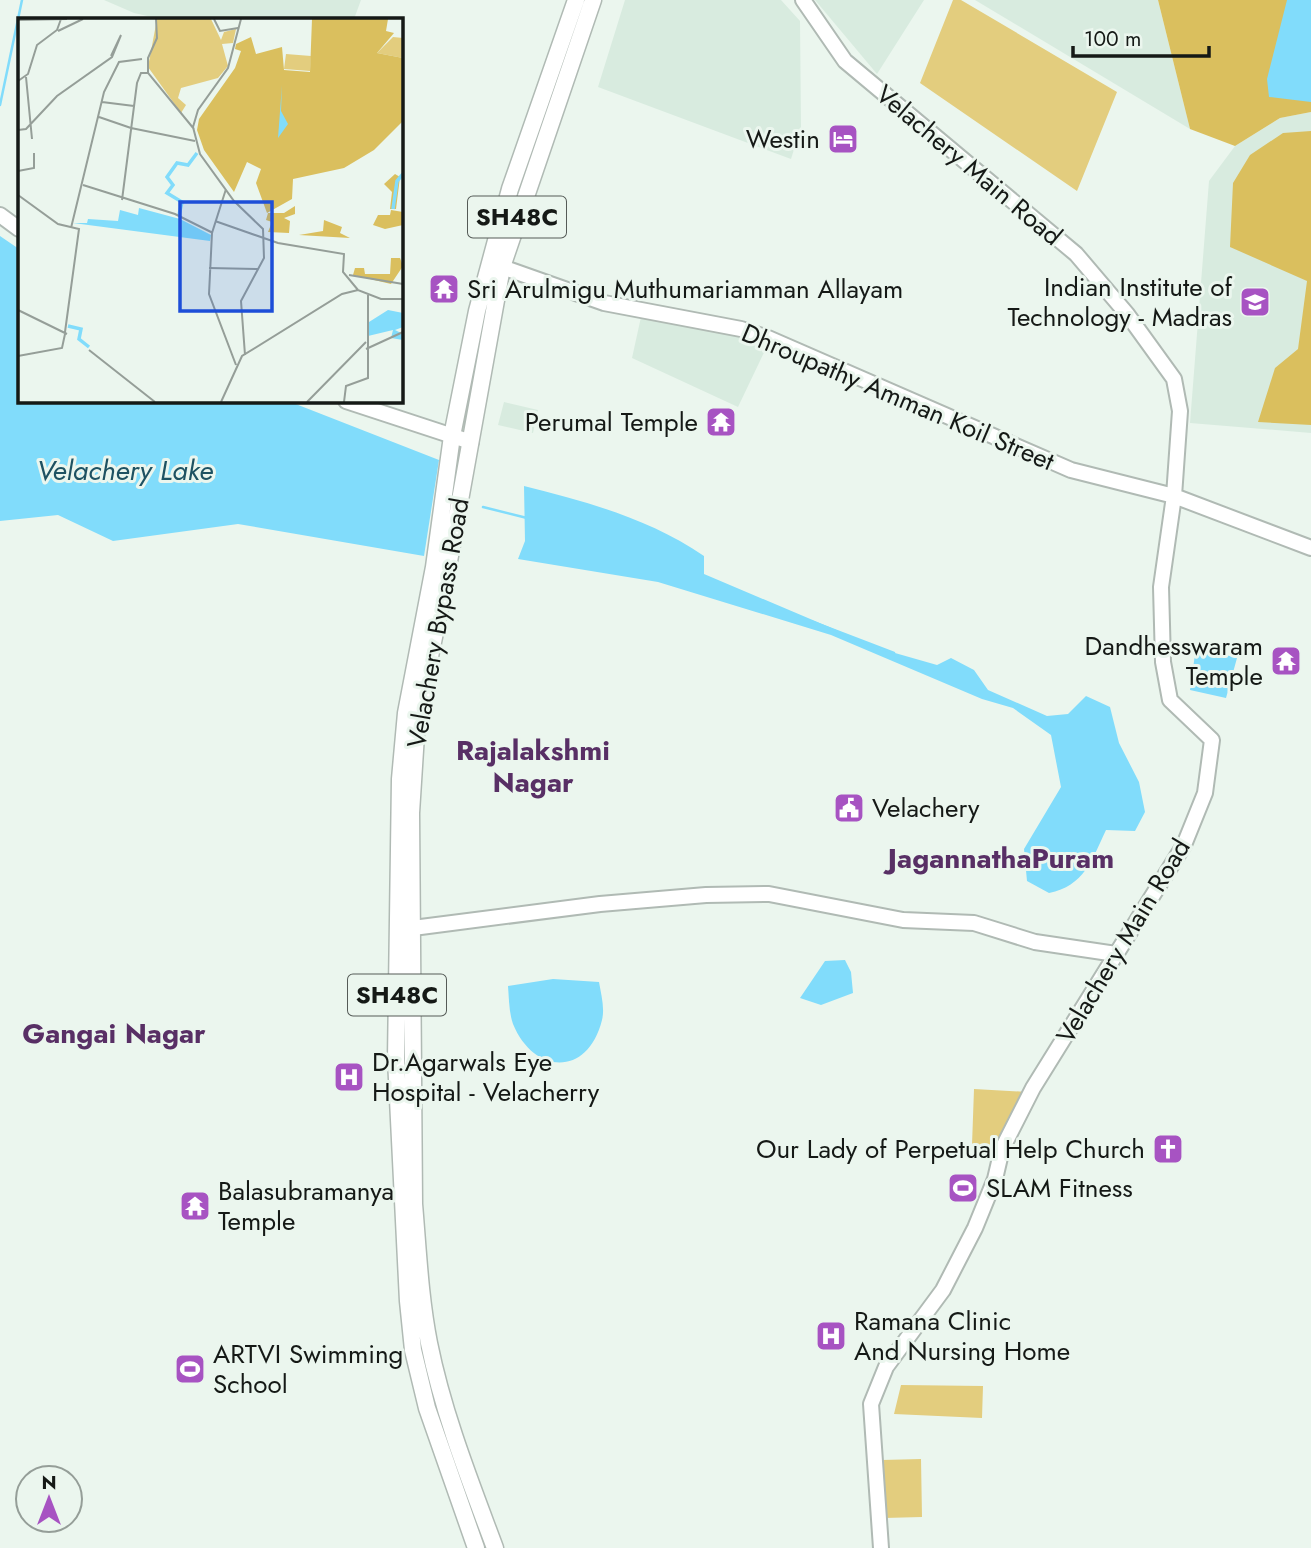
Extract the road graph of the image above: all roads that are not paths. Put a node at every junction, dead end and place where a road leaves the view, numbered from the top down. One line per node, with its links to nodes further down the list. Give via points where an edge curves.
1 (576, 0): 10 (main road, Velachery Bypass Road / SH48C, via 490,257)
2 (593, 0): 8 (main road, Velachery Bypass Road / SH48C)
3 (792, 0): 5 (main road, Velachery Main Road)
4 (803, 0): 5 (main road, Velachery Main Road)
5 (827, 36): 12 (main road, Velachery Main Road, via 845,61 1076,254 1127,314 1177,386 1180,411)
6 (0, 215): 7 (main road)
7 (18, 228)
8 (502, 267): 11 (main road, Velachery Bypass Road / SH48C); 12 (main road, Dhroupathy Amman Koil Street, via 604,303 768,338 1071,470)
9 (349, 402): 10 (main road)
10 (452, 436): 11 (main road); 16 (main road, Velachery Bypass Road / SH48C, via 400,779)
11 (471, 442): 14 (main road, Velachery Bypass Road / SH48C, via 416,719 411,813)
12 (1174, 496): 13 (main road, Dhroupathy Amman Koil Street); 15 (main road, Velachery Main Road, via 1161,587 1163,662 1170,701 1212,740 1211,755 1205,793 1184,845)
13 (1311, 548)
14 (413, 928): 15 (main road, via 585,906 769,894 902,920 974,923 1035,942); 17 (main road, Velachery Bypass Road / SH48C)
15 (1116, 954): 20 (main road, Velachery Main Road, via 1033,1088 1006,1140 975,1228 943,1290 886,1367 871,1404)
16 (396, 1059): 17 (main road); 18 (main road, Velachery Bypass Road / SH48C, via 413,1350 427,1408)
17 (414, 1060): 19 (main road, Velachery Bypass Road / SH48C, via 414,1204 429,1344 445,1406)
18 (478, 1547)
19 (495, 1548)
20 (881, 1548)

